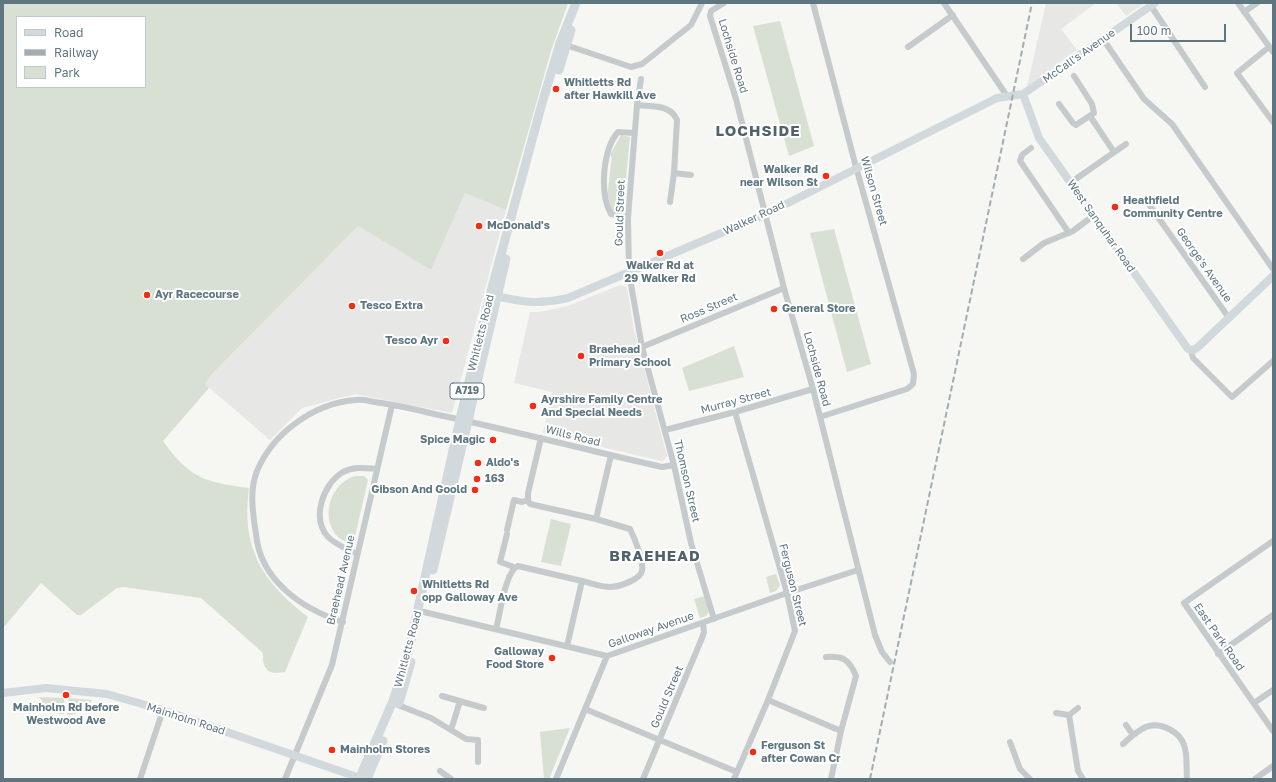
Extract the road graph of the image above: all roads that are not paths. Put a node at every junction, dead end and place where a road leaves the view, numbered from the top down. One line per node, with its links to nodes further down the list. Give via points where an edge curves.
1 (576, 3): 48 (main road, Whitletts Road / A719, via 560,43 541,107)
2 (582, 3): 13 (main road, Whitletts Road / A719)
3 (702, 3): 13 (street, via 691,25 642,64 631,68)
4 (724, 3): 39 (street, Lochside Road, via 711,11 710,16 736,99)
5 (813, 3): 33 (street, Wilson Street)
6 (944, 3): 11 (street)
7 (1238, 3): 10 (street)
8 (1257, 3): 10 (street)
9 (1153, 4): 12 (street, McCall's Avenue); 18 (street)
10 (1244, 12): 15 (street)
11 (953, 16): 14 (street); 22 (street)
12 (1103, 39): 21 (street, McCall's Avenue); 44 (street, via 1144,99 1172,124)
13 (566, 45): 48 (main road, Whitletts Road / A719, via 539,130)
14 (908, 47)
15 (1271, 50): 28 (street, via 1237,73)
16 (1074, 76): 20 (street)
17 (641, 79): 24 (street, Gould Street)
18 (1205, 87)
19 (1091, 88): 20 (street)
20 (1084, 92): 26 (street, via 1094,108 1094,113)
21 (1021, 95): 22 (street, Walker Road); 36 (street, West Sanquhar Road, via 1039,138)
22 (1007, 96): 33 (street, Walker Road, via 997,98)
23 (1059, 104): 25 (street)
24 (637, 105): 29 (street, Gould Street); 34 (street, via 667,108 675,116 677,120)
25 (1067, 115): 26 (street, via 1076,125); 27 (street)
26 (1090, 116): 32 (street)
27 (1061, 119)
28 (1273, 122)
29 (634, 133): 41 (street, Gould Street); 41 (street, via 618,132 614,136 604,178 605,194 611,214)
30 (1126, 144): 32 (street)
31 (1031, 148): 42 (street, via 1020,157 1022,165)
32 (1114, 152): 36 (street)
33 (856, 167): 39 (street, Walker Road); 56 (street, Wilson Street, via 914,374 913,384 906,389)
34 (674, 173): 35 (street); 37 (street)
35 (691, 175)
36 (1070, 183): 40 (street, West Sanquhar Road)
37 (670, 202)
38 (1148, 203): 49 (street, George's Avenue)
39 (766, 214): 45 (street, Walker Road); 47 (street, Lochside Road)
40 (1093, 216): 42 (street); 51 (street, West Sanquhar Road, via 1185,346)
41 (628, 218): 45 (street, Gould Street)
42 (1069, 233): 43 (street, via 1044,243)
43 (1023, 259)
44 (1273, 269)
45 (629, 273): 48 (street, Walker Road, via 568,298 547,303 528,303); 50 (street, Gould Street)
46 (1273, 276): 49 (street)
47 (784, 288): 50 (street, Ross Street); 53 (street, Lochside Road)
48 (493, 295): 57 (main road, Whitletts Road / A719)
49 (1229, 318): 51 (street)
50 (642, 347): 58 (street, Thomson Street)
51 (1192, 351): 52 (street, via 1193,358 1232,398)
52 (1273, 361)
53 (813, 389): 55 (street, Murray Street); 56 (street, Lochside Road)
54 (392, 405): 57 (street, Wills Road); 62 (street, Braehead Avenue); 74 (street, Wills Road, via 357,399 321,409 301,419 284,432 268,450 256,472 252,498 257,548 273,577 308,608)
55 (735, 412): 58 (street, Murray Street); 70 (street, Ferguson Street)
56 (820, 417): 68 (street, Lochside Road)
57 (464, 420): 59 (street, Wills Road); 71 (main road, Whitletts Road / A719); 112 (main road, Whitletts Road / A719, via 408,654 394,701)
58 (665, 430): 61 (street, Thomson Street)
59 (541, 438): 60 (street, Wills Road); 63 (street)
60 (611, 455): 61 (street, Wills Road, via 662,467); 64 (street)
61 (674, 465): 73 (street, Thomson Street, via 690,537)
62 (377, 469): 66 (street, Braehead Avenue); 66 (street, via 359,467 344,472 326,489 321,503 320,516 328,536)
63 (528, 500): 64 (street, via 536,506); 67 (street, via 514,500 500,562)
64 (596, 519): 69 (street, via 630,529 642,573 609,588)
65 (1273, 541): 78 (street, East Park Road, via 1184,604)
66 (357, 554): 74 (street, Braehead Avenue)
67 (514, 567): 69 (street); 76 (street, via 509,575)
68 (858, 570): 70 (street, Galloway Avenue); 81 (street, Lochside Road, via 875,635 882,652)
69 (582, 581): 77 (street)
70 (787, 593): 73 (street, Galloway Avenue); 85 (street, Ferguson Street, via 796,631)
71 (424, 612): 76 (street, Galloway Avenue); 88 (main road, Whitletts Road / A719)
72 (1273, 615): 78 (street)
73 (714, 619): 75 (street, Galloway Avenue)
74 (343, 622): 103 (street, Braehead Avenue, via 332,665)
75 (703, 623): 79 (street, Galloway Avenue); 100 (street, Gould Street, via 702,638)
76 (496, 629): 77 (street, Galloway Avenue)
77 (567, 646): 79 (street, Galloway Avenue)
78 (1218, 654): 87 (street, East Park Road)
79 (607, 656): 91 (street)
80 (826, 657): 97 (street, via 840,656 847,661 856,676)
81 (890, 662)
82 (1273, 690): 87 (street)
83 (3, 693): 92 (street, Mainholm Road, via 46,688 74,690 107,694)
84 (442, 696): 86 (street)
85 (768, 700): 97 (street); 107 (street, Ferguson Street)
86 (460, 701): 89 (street); 96 (street)
87 (1254, 703): 98 (street, East Park Road)
88 (398, 705): 96 (street, via 431,718); 112 (main road, Whitletts Road / A719)
89 (484, 708)
90 (1078, 708): 94 (street)
91 (585, 709): 100 (street); 114 (street)
92 (163, 710): 103 (street, Mainholm Road); 110 (street)
93 (1056, 713): 94 (street)
94 (1069, 715): 109 (street, via 1078,771)
95 (1126, 724): 99 (street)
96 (451, 730): 104 (street, via 466,740 478,740)
97 (841, 731): 117 (street)
98 (1273, 731)
99 (1133, 735): 102 (street); 120 (street, via 1148,726 1160,726 1179,736 1186,752)
100 (660, 740): 107 (street); 115 (street, Gould Street)
101 (1010, 742): 118 (street, via 1020,769)
102 (1123, 744)
103 (294, 755): 111 (street, Braehead Avenue); 112 (street, Mainholm Road)
104 (478, 762)
105 (1273, 766): 108 (street)
106 (440, 771): 113 (street)
107 (737, 772): 116 (street, Ferguson Street)
108 (1264, 777): 121 (street)
109 (1082, 778): 119 (street)
110 (140, 779)
111 (285, 779)
112 (362, 779)
113 (451, 779)
114 (556, 779)
115 (643, 779)
116 (734, 779)
117 (831, 779)
118 (1030, 779)
119 (1073, 779)
120 (1187, 779)
121 (1255, 779)

